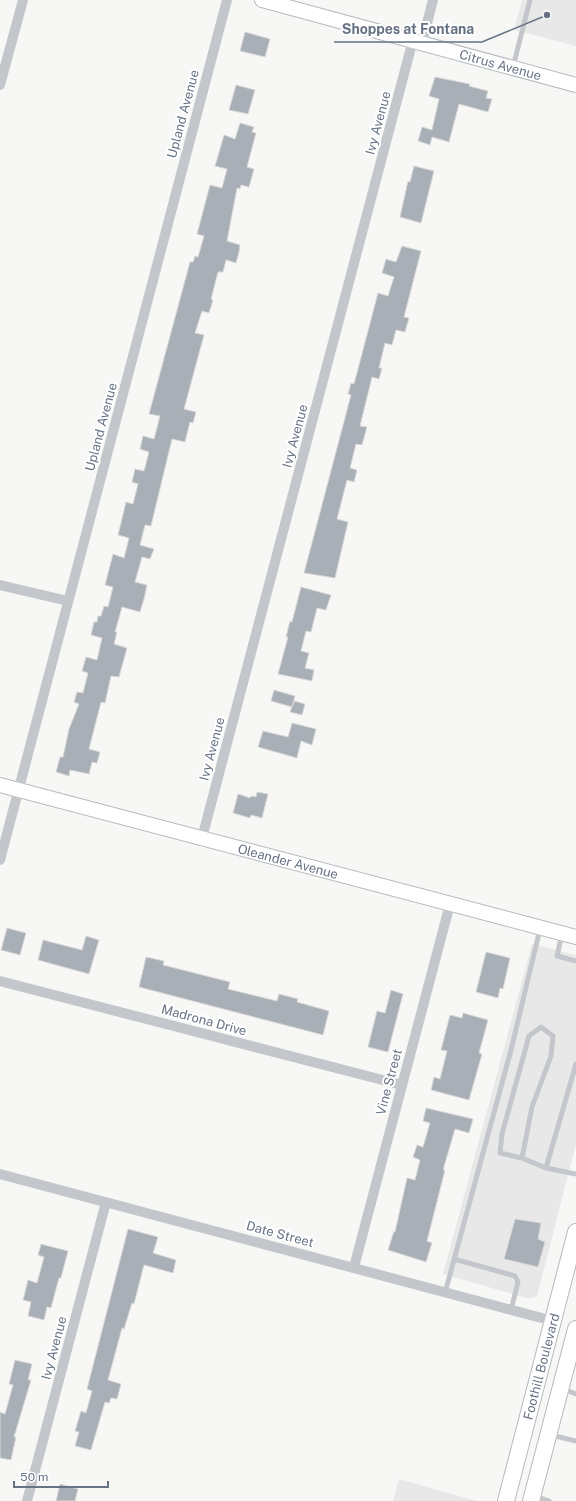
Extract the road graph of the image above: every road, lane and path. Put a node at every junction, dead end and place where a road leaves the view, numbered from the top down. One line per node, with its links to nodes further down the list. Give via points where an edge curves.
1 (23, 0): 8 (street)
2 (227, 0): 11 (street, Upland Avenue)
3 (262, 0): 6 (street, Citrus Avenue)
4 (433, 0): 6 (street, Ivy Avenue)
5 (530, 0): 7 (lane)
6 (418, 42): 7 (street, Citrus Avenue); 14 (street, Ivy Avenue)
7 (512, 68): 9 (street, Citrus Avenue)
8 (0, 85)
9 (576, 85)
10 (0, 585): 11 (street)
11 (68, 601): 13 (street, Upland Avenue)
12 (0, 785): 13 (street, Oleander Avenue)
13 (19, 790): 14 (street, Oleander Avenue); 15 (street, Upland Avenue)
14 (202, 838): 16 (street, Oleander Avenue)
15 (0, 860)
16 (450, 904): 17 (street, Oleander Avenue); 23 (street, Vine Street)
17 (540, 928): 18 (street, Oleander Avenue); 30 (lane, via 511,1050)
18 (562, 934): 19 (street, Oleander Avenue); 20 (lane, via 557,956)
19 (576, 937)
20 (576, 961)
21 (0, 981): 23 (street, Madrona Drive)
22 (576, 1064): 25 (lane)
23 (402, 1086): 31 (street, Vine Street)
24 (522, 1158): 24 (lane, via 532,1107 551,1056 553,1036 541,1027 529,1036 502,1134 500,1153); 25 (lane)
25 (546, 1168): 27 (lane)
26 (0, 1174): 28 (street, Date Street)
27 (576, 1174)
28 (106, 1202): 31 (street, Date Street); 41 (street, Ivy Avenue)
29 (576, 1232): 34 (main road, Foothill Boulevard)
30 (454, 1259): 32 (lane); 33 (lane, via 515,1276 518,1282)
31 (354, 1267): 32 (street, Date Street)
32 (445, 1293): 33 (street, Date Street)
33 (511, 1311): 34 (street, Date Street)
34 (553, 1321): 42 (main road, Foothill Boulevard)
35 (575, 1337): 36 (main road, Foothill Boulevard)
36 (560, 1387): 37 (lane); 38 (main road, Foothill Boulevard)
37 (576, 1394)
38 (548, 1434): 39 (lane); 40 (main road, Foothill Boulevard)
39 (576, 1441)
40 (531, 1498): 43 (lane)
41 (27, 1501)
42 (506, 1501)
43 (549, 1501)

